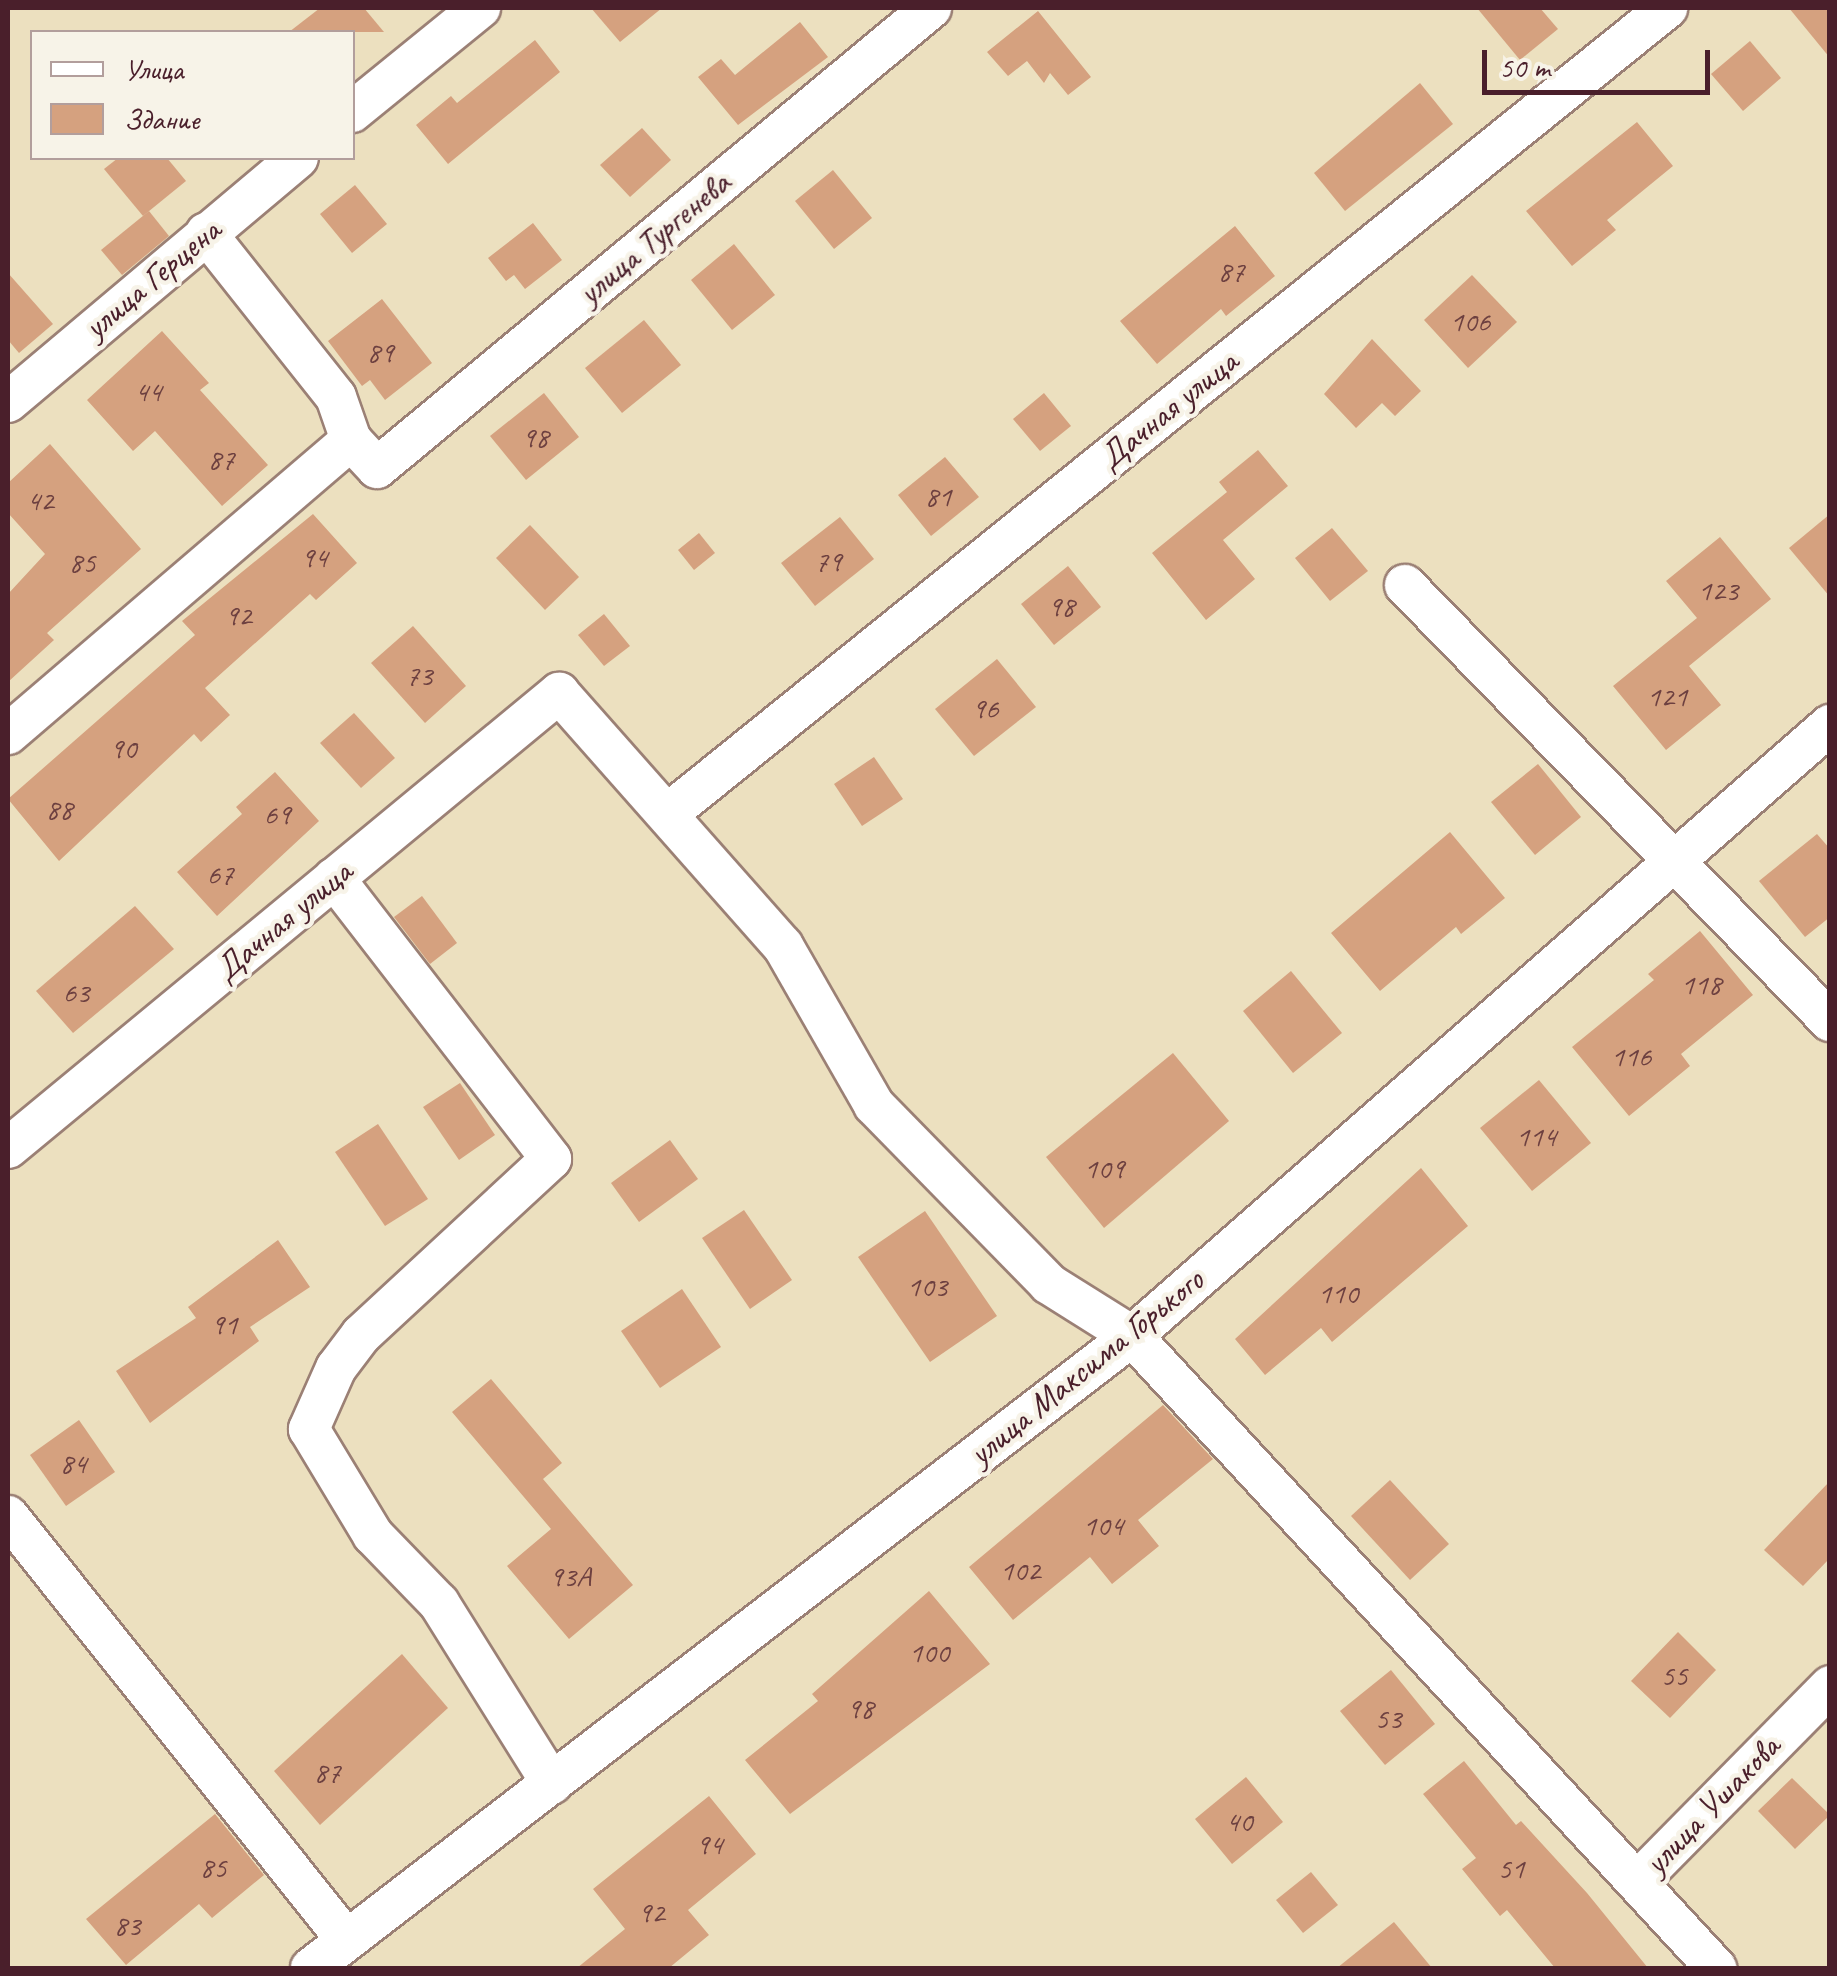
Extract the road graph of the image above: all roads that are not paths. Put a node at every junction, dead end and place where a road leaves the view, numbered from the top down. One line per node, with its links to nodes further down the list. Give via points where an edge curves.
1 (480, 8): 4 (street)
2 (930, 8): 8 (street, улица Тургенева)
3 (1666, 8): 12 (street, Дачная улица)
4 (355, 110)
5 (296, 160): 6 (street, улица Герцена)
6 (206, 233): 7 (street, улица Герцена); 8 (street, via 336,397)
7 (8, 402)
8 (364, 454): 11 (street, улица Тургенева)
9 (1406, 585): 13 (street)
10 (1830, 726): 13 (street, улица Максима Горького)
11 (8, 734)
12 (670, 812): 14 (street, Дачная улица, via 558,694); 17 (street, via 784,946 874,1105 1049,1284)
13 (1677, 860): 15 (street); 17 (street, улица Максима Горького)
14 (334, 878): 16 (street, Дачная улица); 20 (street, via 551,1159 361,1335 336,1368 308,1429 372,1534 439,1603)
15 (1830, 1020)
16 (8, 1148)
17 (1132, 1336): 20 (street, улица Максима Горького); 21 (street)
18 (8, 1516): 22 (street)
19 (1830, 1686): 21 (street, улица Ушакова)
20 (552, 1784): 22 (street, улица Максима Горького)
21 (1638, 1882): 24 (street)
22 (345, 1938): 23 (street, улица Максима Горького)
23 (311, 1968)
24 (1716, 1968)

